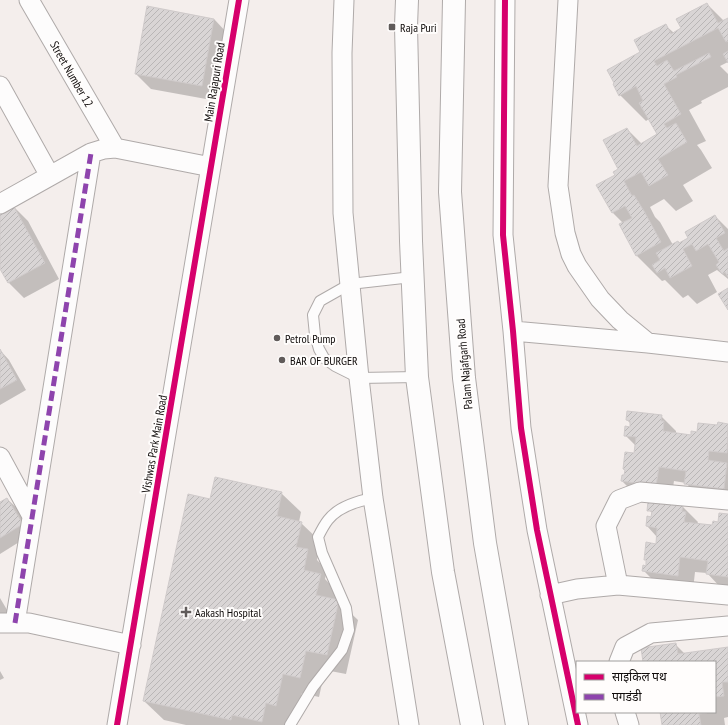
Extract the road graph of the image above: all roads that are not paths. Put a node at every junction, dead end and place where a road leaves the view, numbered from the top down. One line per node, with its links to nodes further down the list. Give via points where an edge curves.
1 (29, 0): 9 (street, Street Number 12)
2 (239, 0): 11 (street, Main Rajapuri Road)
3 (344, 0): 15 (street, via 343,214)
4 (407, 0): 14 (main road)
5 (454, 0): 37 (main road, Palam Najafgarh Road, via 450,192 464,378 485,543)
6 (505, 0): 16 (street, via 503,235)
7 (568, 0): 17 (street, via 558,186 565,233 577,266 600,298 620,320)
8 (0, 86): 12 (street)
9 (115, 148): 10 (street); 11 (street)
10 (91, 153): 12 (street); 24 (street)
11 (211, 167): 30 (street, Vishwas Park Main Road)
12 (50, 176): 13 (street)
13 (0, 204)
14 (412, 277): 15 (lane); 19 (main road)
15 (350, 284): 20 (street); 20 (lane, via 320,301 313,315 314,328 324,358)
16 (513, 331): 17 (street); 26 (street, via 521,428)
17 (648, 343): 18 (street)
18 (728, 352)
19 (417, 377): 20 (lane); 36 (main road, via 442,572)
20 (359, 378): 22 (street)
21 (0, 457): 24 (street)
22 (373, 498): 34 (lane, via 343,508 328,519 318,537 322,553 346,608 349,630 342,650); 35 (street)
23 (728, 500): 25 (street, via 640,492 619,500 606,526)
24 (32, 516): 28 (street)
25 (618, 585): 26 (street, via 582,588); 27 (street)
26 (550, 596): 38 (street)
27 (728, 596)
28 (7, 623): 30 (street, via 29,623)
29 (728, 626): 31 (street, via 651,634 625,646)
30 (131, 645): 33 (street, Vishwas Park Main Road)
31 (619, 661)
32 (625, 713): 39 (street)
33 (117, 725)
34 (290, 725)
35 (409, 725)
36 (472, 725)
37 (517, 725)
38 (578, 725)
39 (629, 725)

